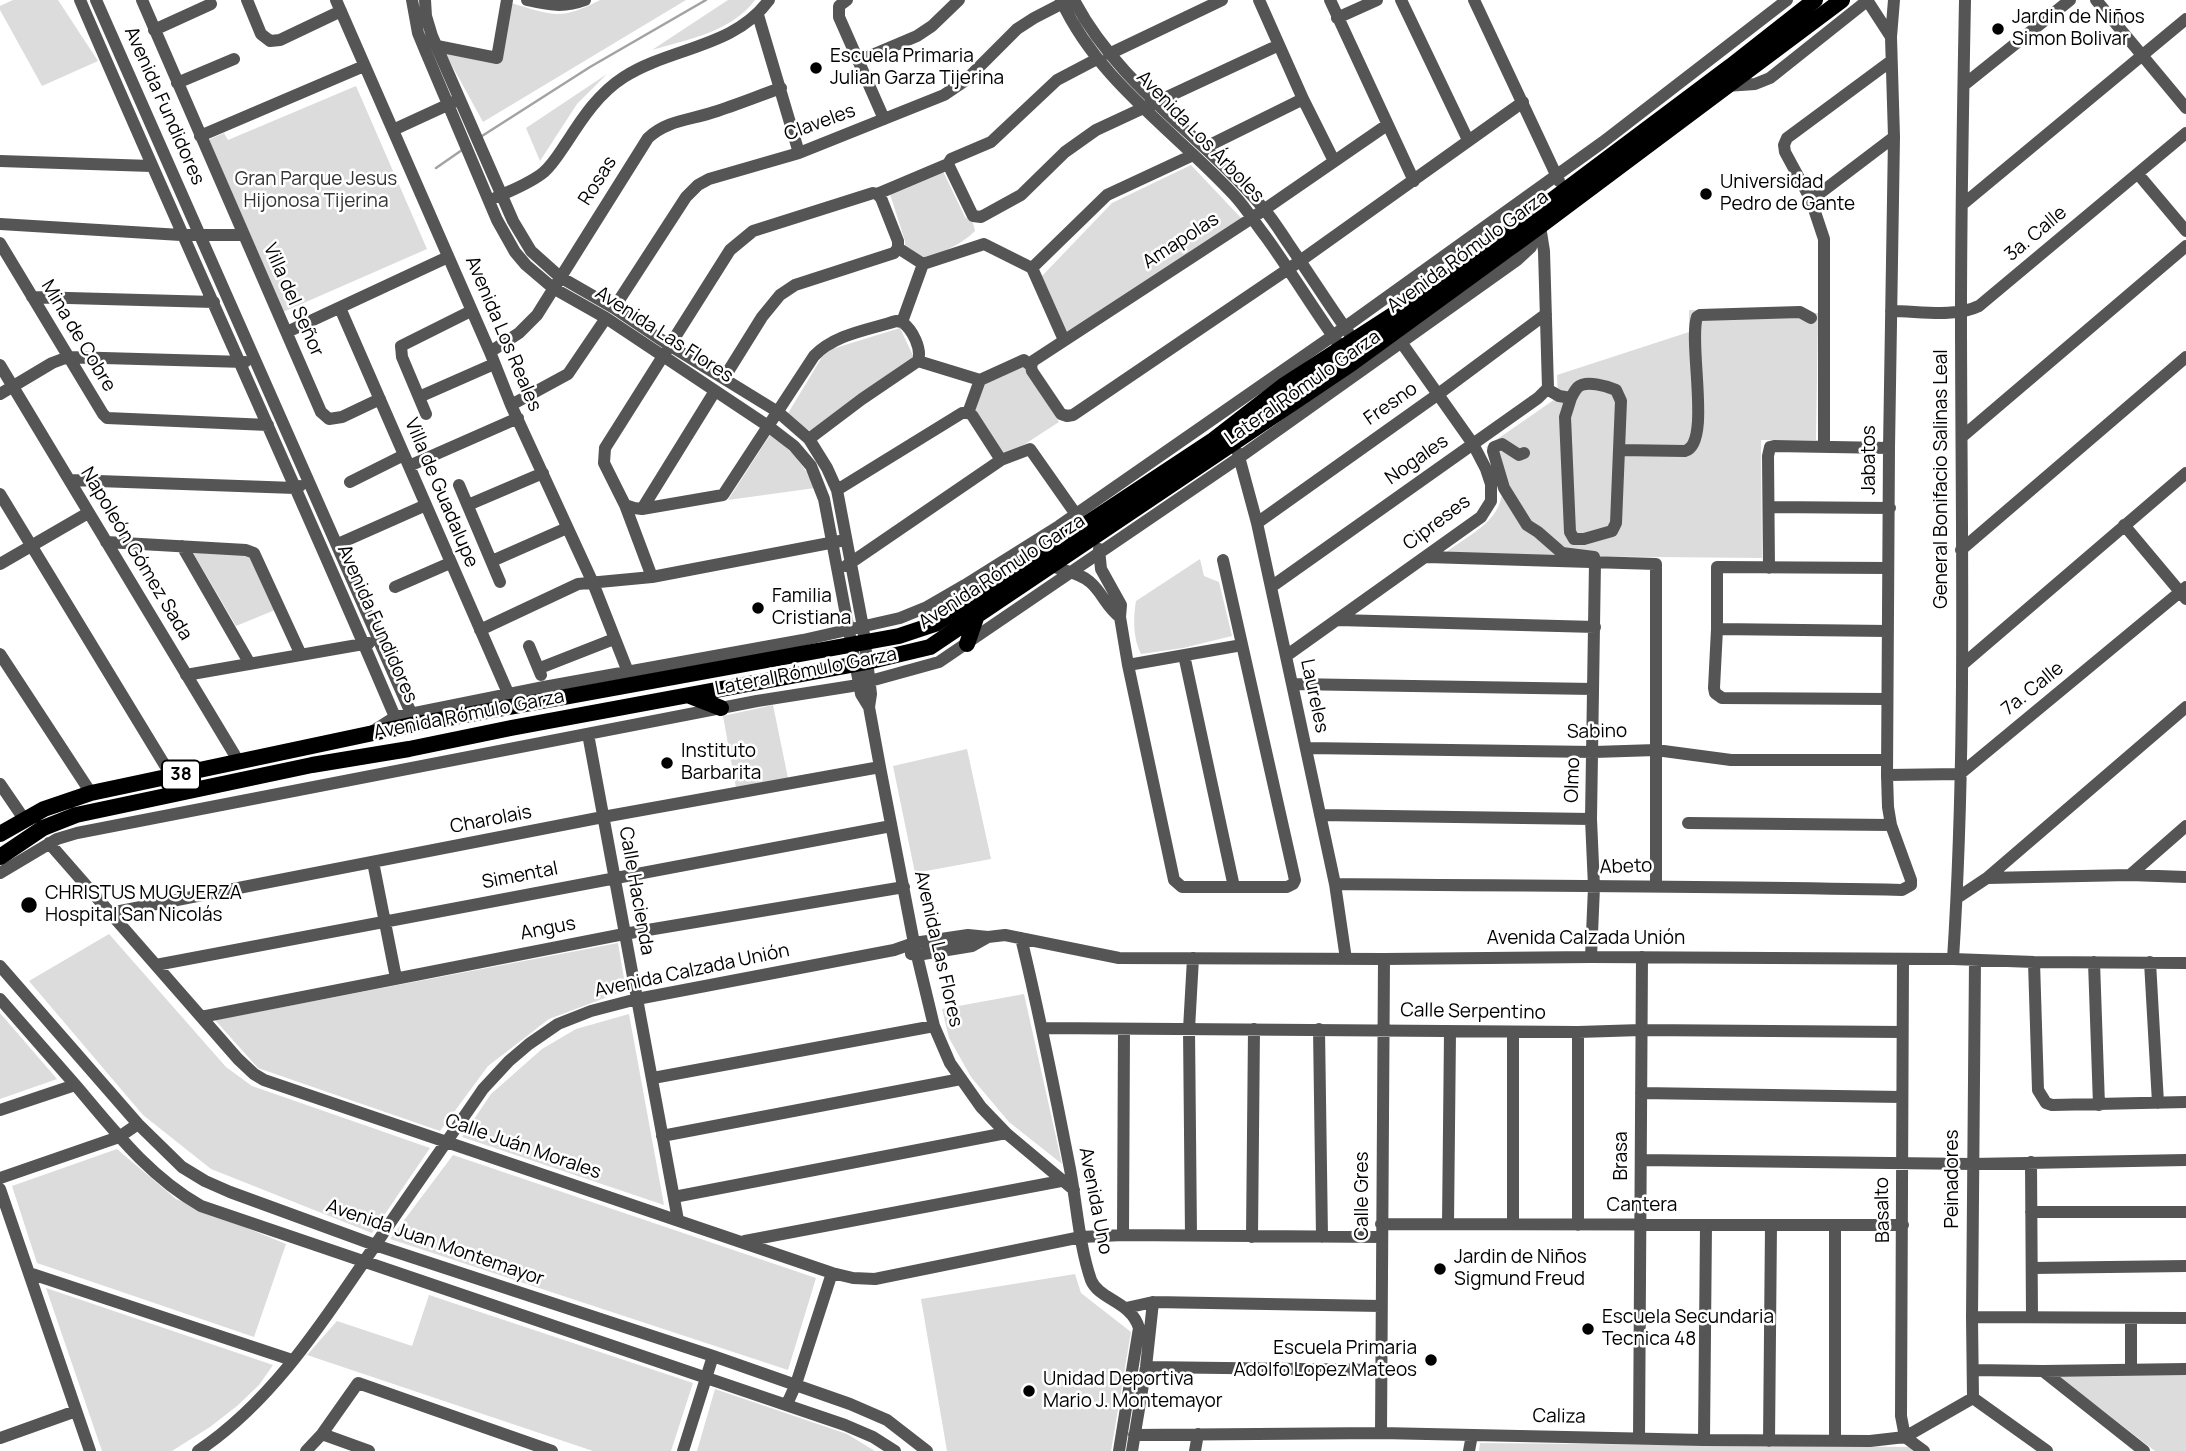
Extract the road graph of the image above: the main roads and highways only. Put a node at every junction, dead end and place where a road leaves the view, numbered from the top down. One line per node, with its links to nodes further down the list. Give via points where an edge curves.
1 (1815, 0): 3 (main road, Avenida Rómulo Garza, via 1731,66 1560,184 1439,285 1343,338 1212,441)
2 (1842, 0): 5 (main road, Avenida Rómulo Garza, via 1361,363 1238,450 1102,532)
3 (1076, 521): 4 (main road, Avenida Rómulo Garza); 4 (main road, via 1052,530)
4 (1040, 554): 7 (main road, Avenida Rómulo Garza, via 935,624)
5 (976, 618): 6 (main road); 7 (main road, Avenida Rómulo Garza, via 930,647)
6 (967, 644)
7 (859, 646): 8 (main road, Avenida Rómulo Garza); 10 (main road, Avenida Rómulo Garza, via 631,678)
8 (690, 696): 9 (main road); 11 (main road, Avenida Rómulo Garza)
9 (722, 708)
10 (411, 719): 11 (main road, via 423,732 438,735); 12 (main road, via 405,736 389,745); 13 (main road, Avenida Rómulo Garza / 38, via 369,735 92,793 56,804)
11 (511, 728): 12 (main road, Avenida Rómulo Garza)
12 (312, 765): 14 (main road, Avenida Rómulo Garza / 38, via 76,815 43,828)
13 (0, 834)
14 (0, 857)

